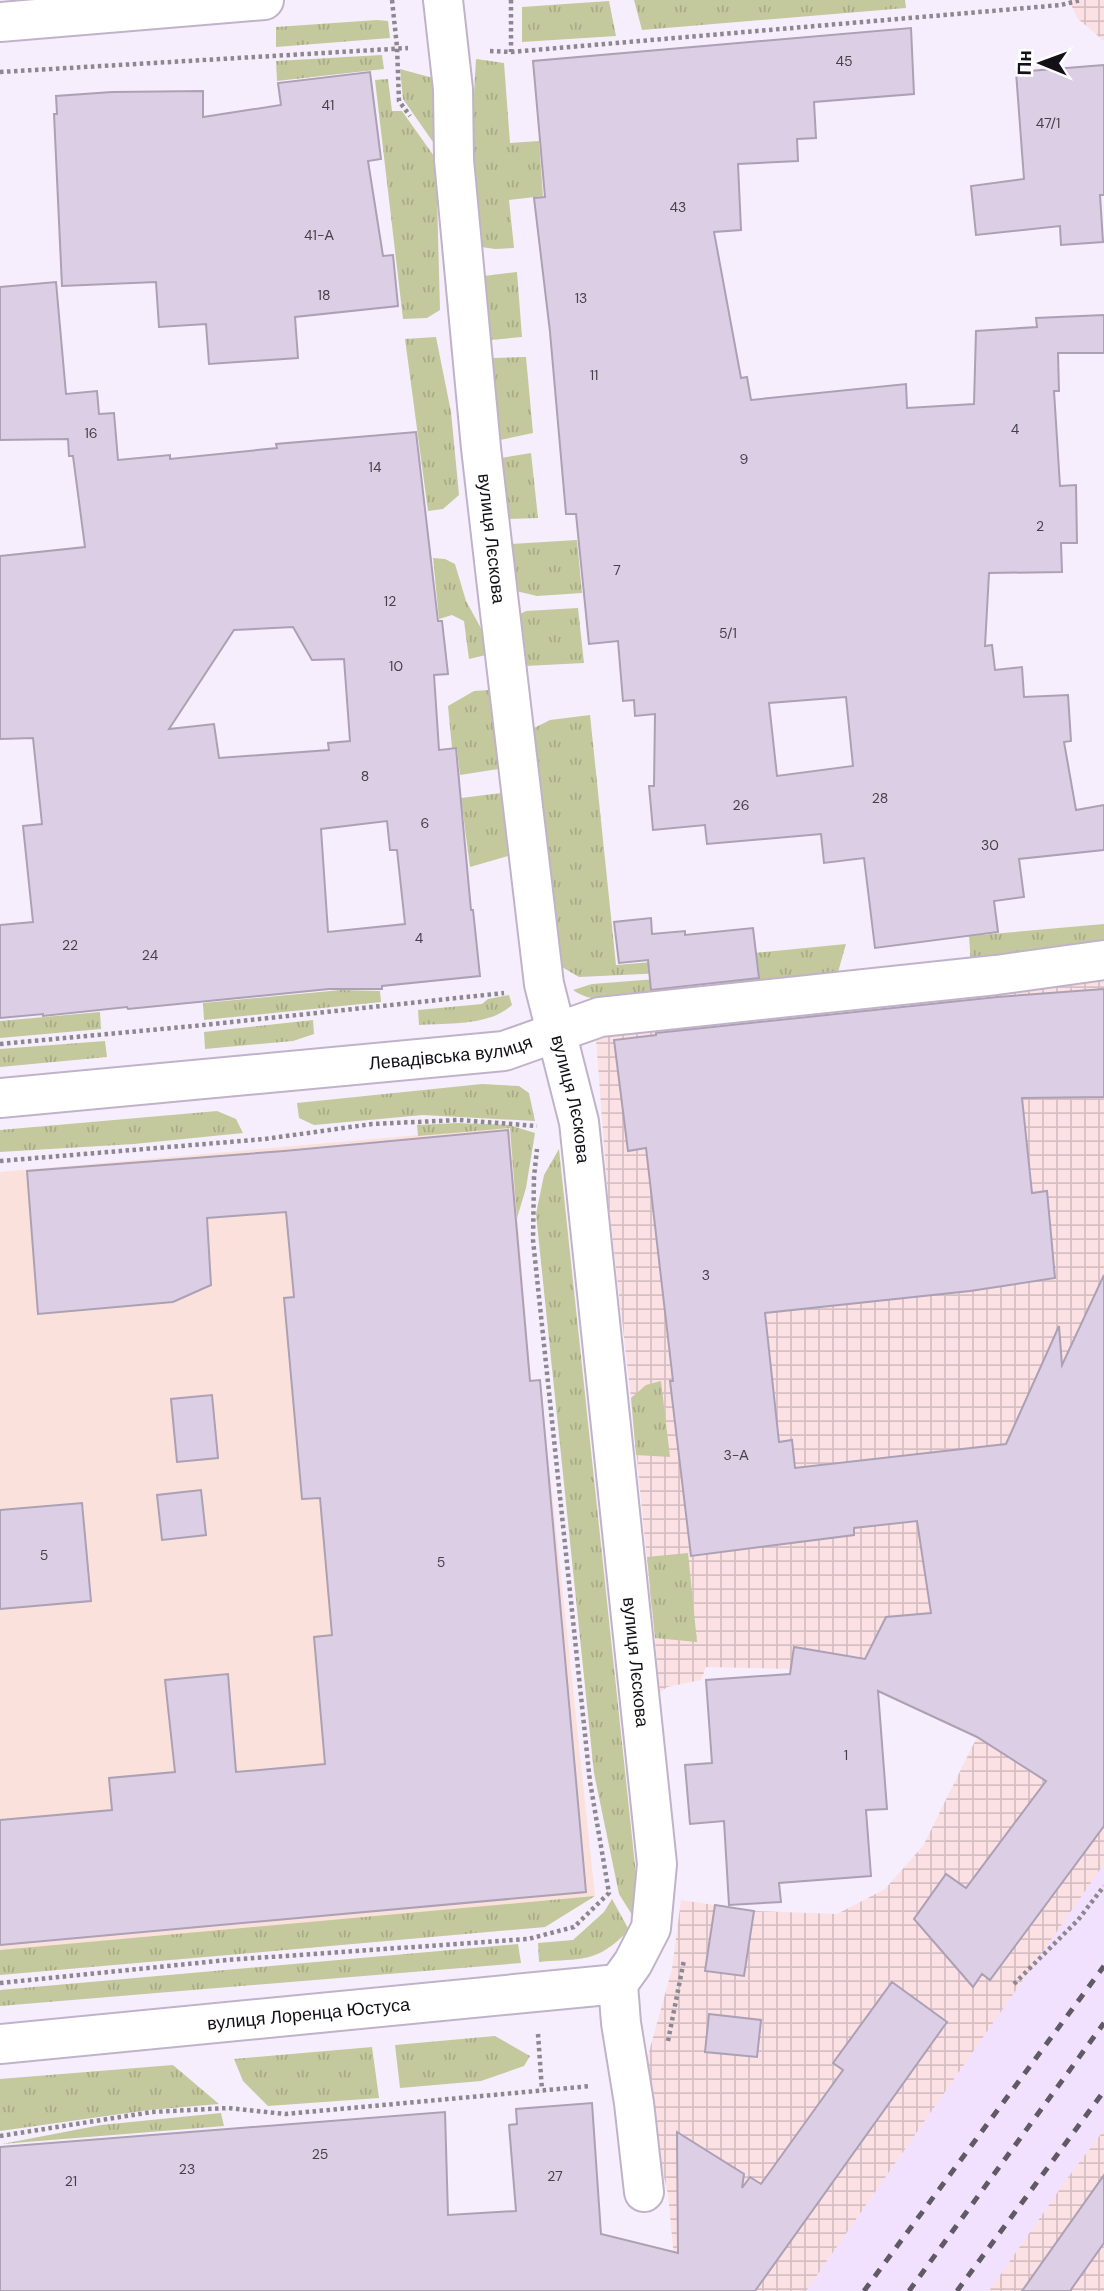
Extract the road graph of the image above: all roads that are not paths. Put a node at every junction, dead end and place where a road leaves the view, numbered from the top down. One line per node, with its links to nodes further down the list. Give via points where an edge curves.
1 (264, 0): 3 (street)
2 (443, 0): 5 (street, вулиця Лєскова, via 482,459 530,877 544,984)
3 (0, 22)
4 (1104, 960): 5 (street, Левадівська вулиця, via 600,1017)
5 (556, 1032): 6 (street, Левадівська вулиця, via 504,1051); 7 (street, вулиця Лєскова, via 579,1122 657,1864 651,1928)
6 (0, 1098)
7 (618, 1984): 8 (street, вулиця Лоренца Юстуса); 9 (street)
8 (0, 2044)
9 (644, 2192)

